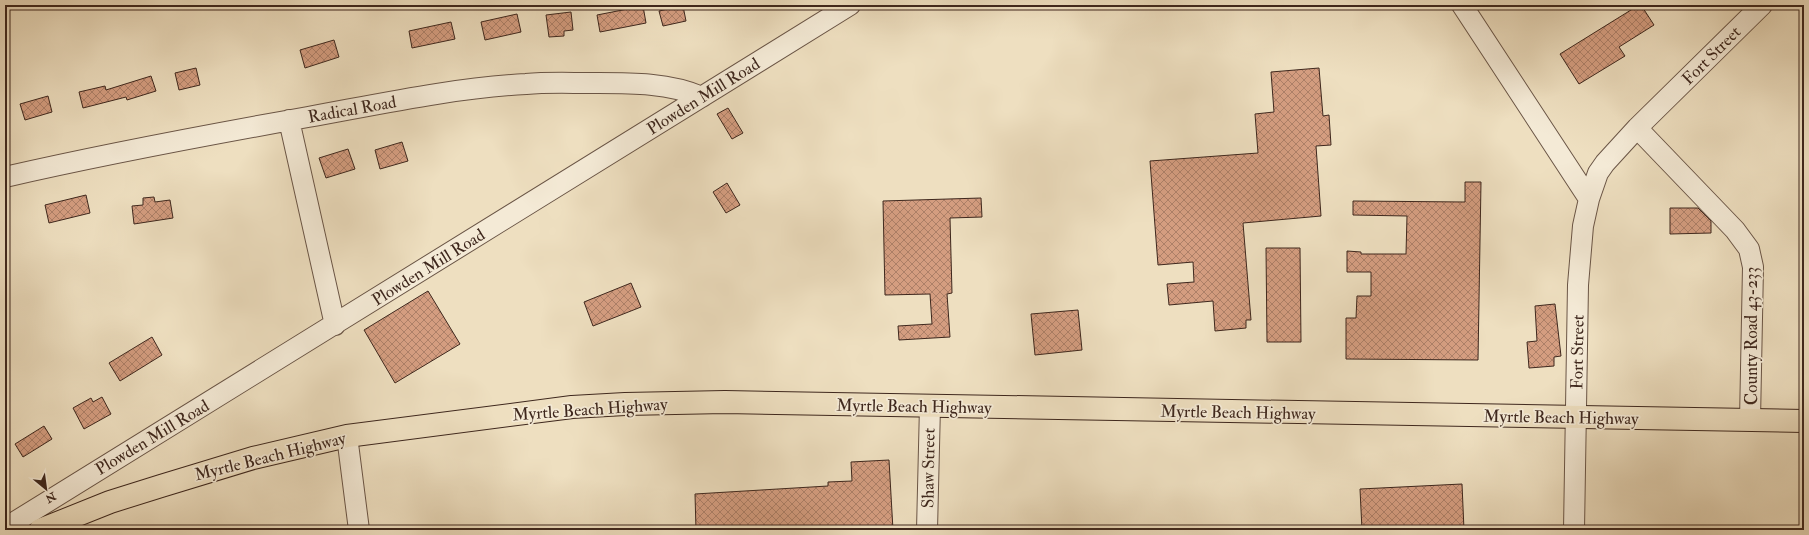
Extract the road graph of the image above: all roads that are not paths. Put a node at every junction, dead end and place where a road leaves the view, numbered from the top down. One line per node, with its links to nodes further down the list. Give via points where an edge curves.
1 (850, 5): 4 (street, Plowden Mill Road)
2 (1462, 5): 8 (street)
3 (1762, 5): 6 (street, Fort Street)
4 (702, 97): 5 (street, Radical Road, via 674,87 610,83 528,83 419,97); 9 (street, Plowden Mill Road)
5 (289, 120): 7 (street, Radical Road); 9 (street)
6 (1637, 128): 8 (street, Fort Street, via 1598,173); 12 (street, County Road 43-233, via 1749,249 1753,267)
7 (5, 177)
8 (1588, 199): 11 (street, Fort Street, via 1578,285)
9 (335, 324): 15 (street, Plowden Mill Road)
10 (930, 406): 11 (main road, Myrtle Beach Highway); 14 (main road, Myrtle Beach Highway, via 725,402 625,404 572,407); 18 (street, Shaw Street)
11 (1576, 418): 12 (main road, Myrtle Beach Highway); 19 (street, Fort Street)
12 (1750, 420): 13 (main road, Myrtle Beach Highway)
13 (1804, 421)
14 (347, 436): 16 (main road, Myrtle Beach Highway, via 253,458 161,486 110,502); 17 (street)
15 (5, 528)
16 (40, 530)
17 (359, 530)
18 (927, 530)
19 (1574, 530)

